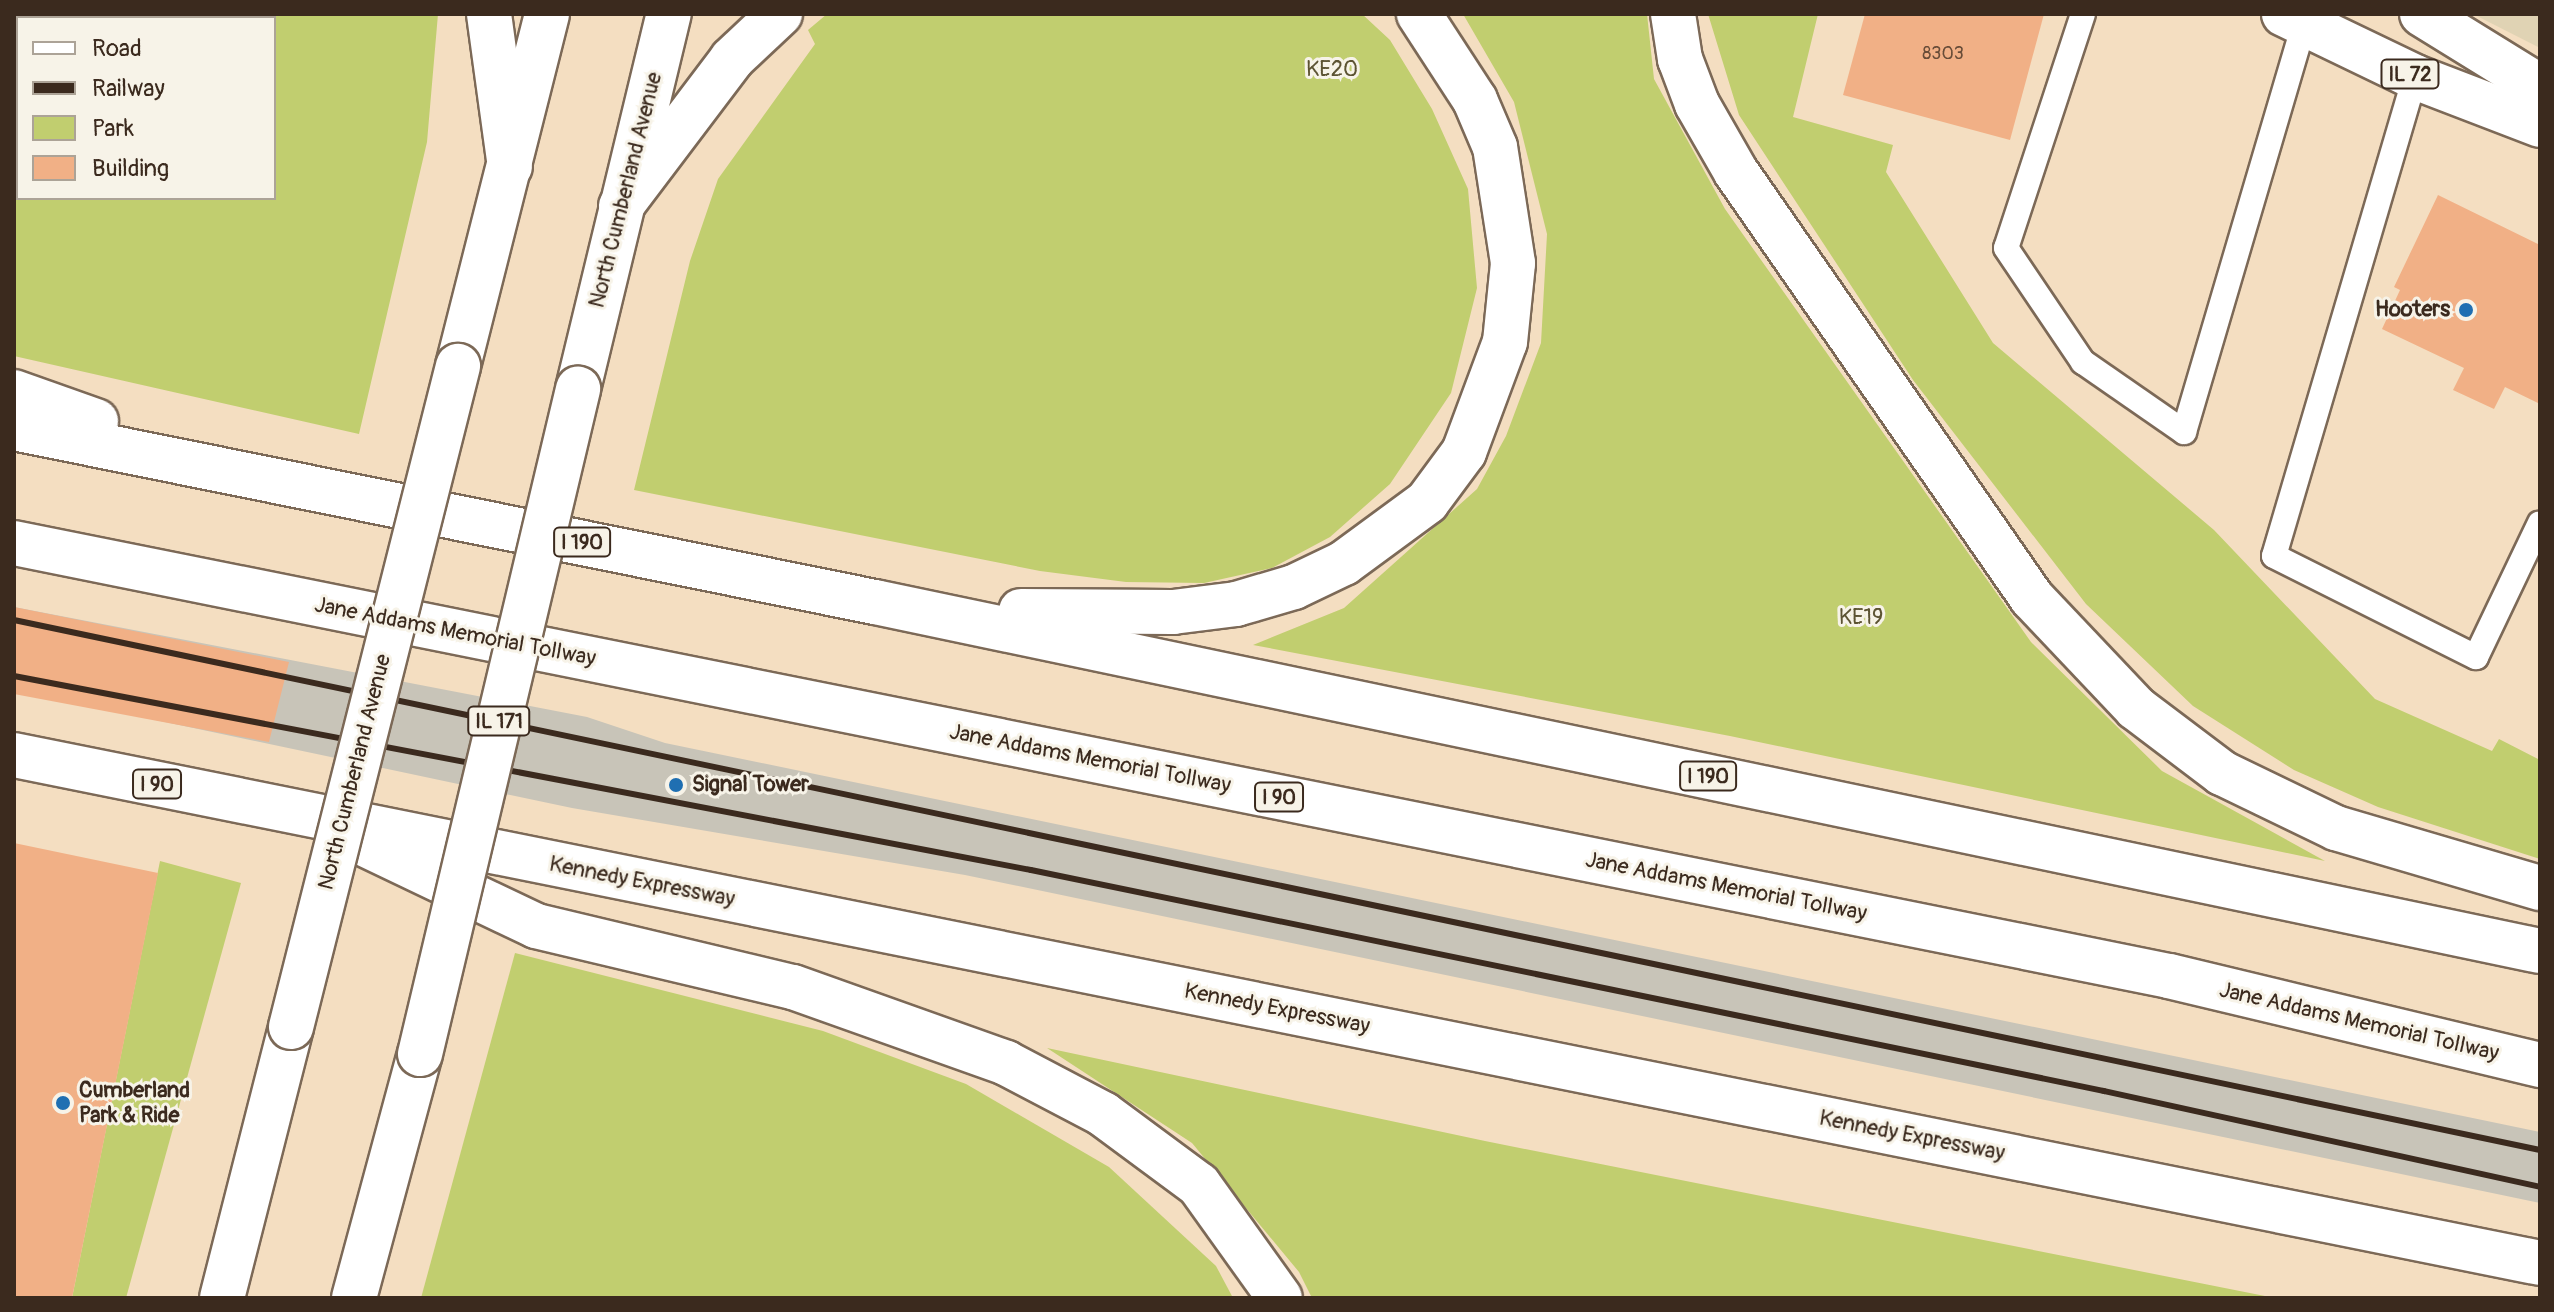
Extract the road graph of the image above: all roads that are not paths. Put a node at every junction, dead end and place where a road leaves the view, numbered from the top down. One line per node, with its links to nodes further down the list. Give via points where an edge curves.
1 (489, 14): 13 (main road)
2 (547, 14): 13 (main road, North Cumberland Avenue)
3 (669, 14): 14 (main road, North Cumberland Avenue / IL 171)
4 (780, 14): 14 (main road, via 732,59)
5 (1419, 14): 20 (main road, via 1475,100 1495,147 1513,263 1505,342 1488,398 1464,452 1427,502 1344,563 1294,587 1236,604 1173,612 1069,614)
6 (1673, 14): 23 (main road, via 1680,59 1697,104 1736,172 2032,598 2136,708 2222,773 2336,828)
7 (2083, 14): 9 (lane, via 2006,248 2083,362 2184,432)
8 (2422, 14): 11 (main road)
9 (2294, 18): 10 (main road, IL 72)
10 (2415, 77): 12 (main road, IL 72); 18 (lane, via 2274,556 2476,657)
11 (2540, 87)
12 (2540, 125)
13 (510, 167): 27 (main road, North Cumberland Avenue, bridge)
14 (621, 206): 28 (main road, North Cumberland Avenue / IL 171, bridge, via 420,1054)
15 (14, 392): 17 (main road)
16 (14, 428): 17 (main road, I 190)
17 (289, 482): 20 (main road, I 190)
18 (2540, 523)
19 (14, 543): 25 (main road, Jane Addams Memorial Tollway / I 90, via 2169,976)
20 (875, 602): 24 (main road, I 190)
21 (14, 755): 22 (main road, Kennedy Expressway / I 90)
22 (299, 814): 26 (main road, Kennedy Expressway / I 90); 29 (main road, via 536,926 793,987 1006,1063 1103,1114 1199,1185)
23 (2540, 888)
24 (2540, 951)
25 (2540, 1065)
26 (2540, 1263)
27 (222, 1298)
28 (354, 1298)
29 (1280, 1298)

